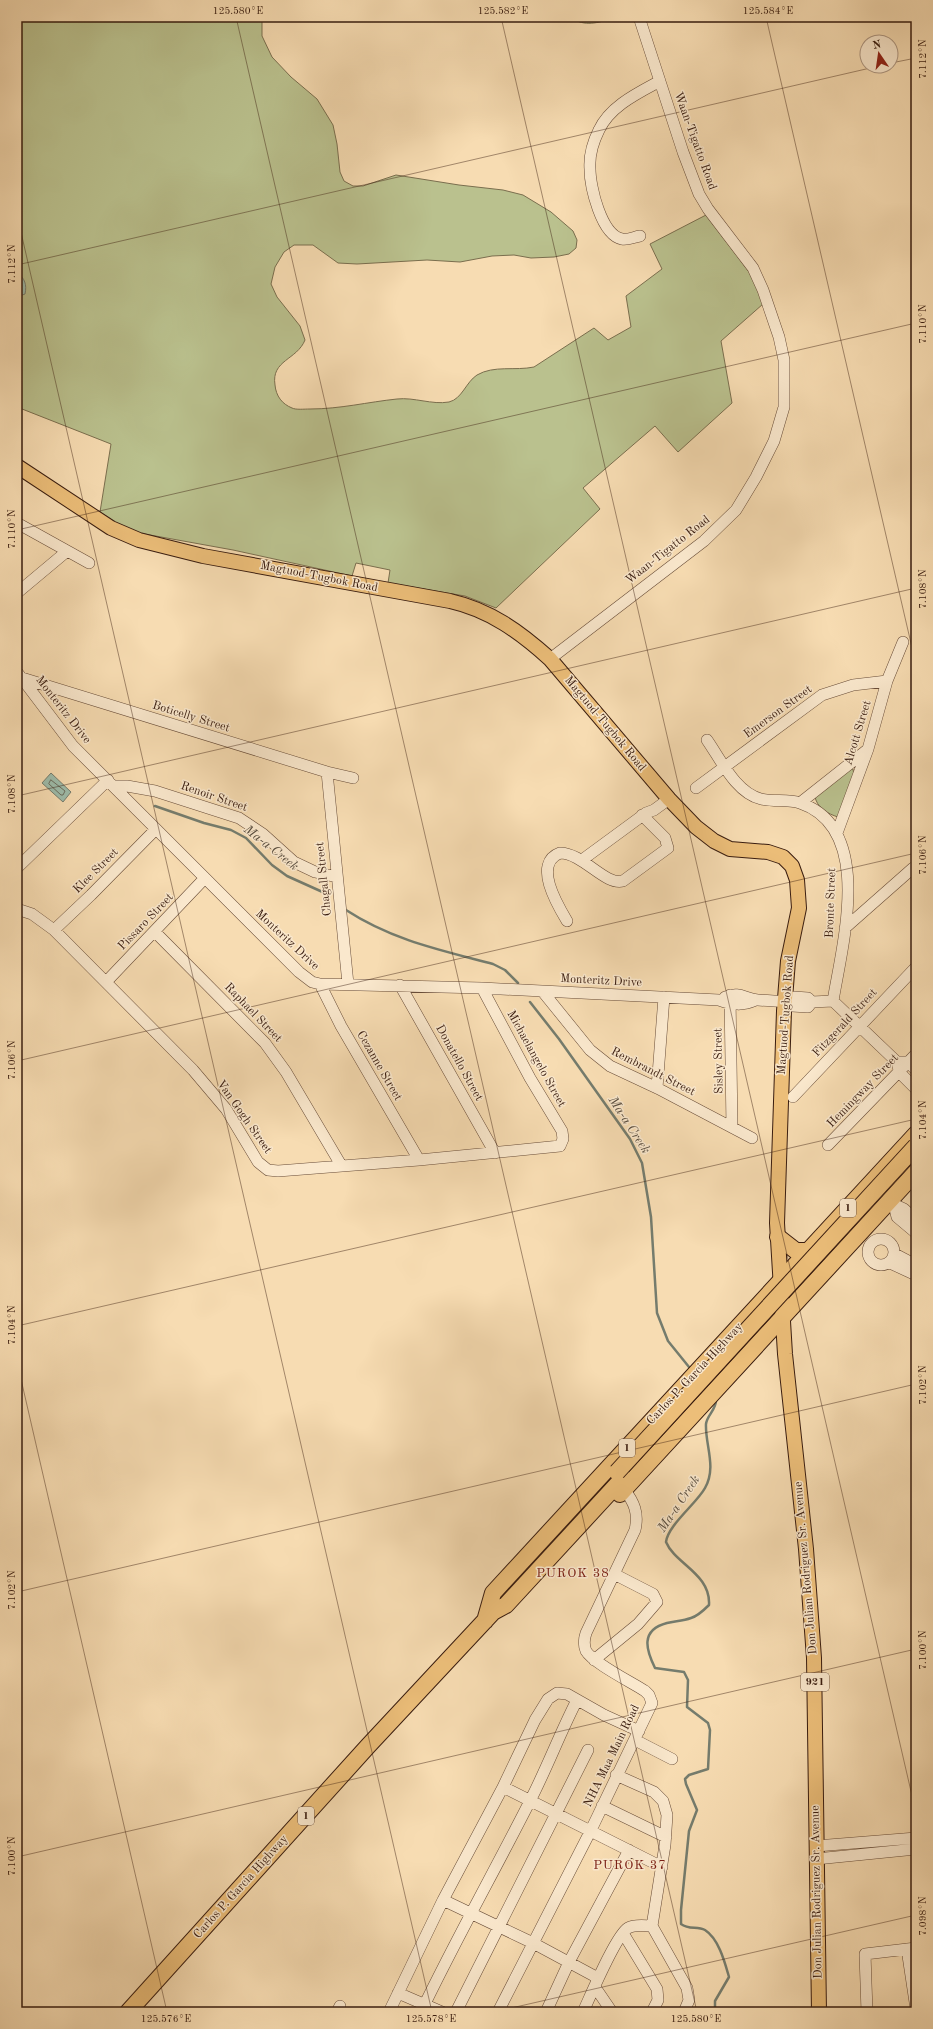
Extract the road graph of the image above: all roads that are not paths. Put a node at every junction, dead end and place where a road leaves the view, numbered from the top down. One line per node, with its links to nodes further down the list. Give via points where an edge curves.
1 (639, 17): 2 (street, Waan-Tigatto Road)
2 (660, 81): 3 (street, via 635,94 610,115 599,129 590,158 593,192 608,228 621,239); 10 (street, Waan-Tigatto Road, via 699,194 753,268 763,290 784,360 784,407 774,441 736,510 704,541)
3 (640, 236)
4 (17, 466): 10 (main road, Magtuod-Tugbok Road, via 124,535 203,556 470,606 501,621)
5 (17, 523): 6 (street)
6 (66, 552): 7 (street); 8 (street)
7 (89, 563)
8 (17, 593)
9 (903, 642): 12 (street, Alcott Street)
10 (550, 659): 20 (main road, Magtuod-Tugbok Road)
11 (19, 678): 16 (street, Boticelly Street); 18 (street, Monteritz Drive, via 61,733)
12 (887, 681): 14 (street, Alcott Street); 15 (street, Emerson Street, via 853,685 822,695)
13 (707, 740): 15 (street, Bronte Street)
14 (868, 749): 21 (street); 24 (street, Alcott Street)
15 (726, 767): 19 (street, Emerson Street); 21 (street, Bronte Street, via 743,790 752,797)
16 (327, 772): 17 (street, Boticelly Street); 28 (street, Chagall Street)
17 (353, 778)
18 (111, 783): 23 (street, Monteritz Drive); 26 (street); 28 (street, Renoir Street, via 155,791 239,818 263,834 294,862 315,872)
19 (696, 788)
20 (667, 796): 22 (street, via 654,810); 45 (main road, Magtuod-Tugbok Road, via 696,827 714,841 730,849 777,854 792,866 797,880 799,908 788,961)
21 (800, 803): 24 (street, Bronte Street, via 821,814)
22 (644, 814): 25 (street); 25 (street, via 667,840 667,850 626,880 619,882 612,881)
23 (156, 829): 29 (street, Monteritz Drive); 33 (street, Klee Street)
24 (837, 833): 32 (street, Bronte Street, via 848,874)
25 (582, 860): 31 (street, via 560,853 556,854 549,864 548,879 551,889)
26 (17, 868)
27 (913, 868): 32 (street)
28 (337, 877): 38 (street, Chagall Street)
29 (204, 879): 34 (street, Pissaro Street); 37 (street, Monteritz Drive, via 299,972 312,982)
30 (17, 909): 33 (street, Van Gogh Street, via 32,914)
31 (567, 922)
32 (845, 928): 44 (street, Bronte Street)
33 (54, 930): 36 (street, Van Gogh Street)
34 (155, 932): 36 (street, Pissaro Street); 60 (street, Raphael Street, via 265,1043 286,1072)
35 (916, 967): 46 (street, Fitzgerald Street)
36 (106, 982): 60 (street, Van Gogh Street, via 211,1091 226,1109 252,1154 263,1167 278,1171)
37 (320, 984): 38 (street, Monteritz Drive); 58 (street, Cezanne Street, via 337,1019)
38 (348, 984): 39 (street, Monteritz Drive)
39 (400, 985): 40 (street, Monteritz Drive); 57 (street, Donatello Street)
40 (482, 988): 41 (street, Monteritz Drive); 55 (street, Michaelangelo Street, via 562,1132)
41 (543, 992): 42 (street, Monteritz Drive); 50 (street, Rembrandt Street, via 600,1059 622,1073)
42 (664, 997): 43 (street, Monteritz Drive); 50 (street)
43 (731, 1000): 45 (street, Monteritz Drive, via 746,1005 756,1000); 52 (street, Sisley Street)
44 (833, 1001): 45 (street, Monteritz Drive, via 812,1002 808,1007 792,1006); 46 (street)
45 (787, 1002): 67 (main road, Magtuod-Tugbok Road, via 777,1185)
46 (860, 1026): 48 (street); 51 (street, Fitzgerald Street)
47 (916, 1054): 48 (street, Hemingway Street)
48 (905, 1066): 49 (street); 56 (street, Hemingway Street)
49 (914, 1081)
50 (657, 1088): 52 (street, Rembrandt Street)
51 (793, 1097)
52 (732, 1127): 53 (street, Rembrandt Street)
53 (752, 1138)
54 (915, 1140): 62 (highway, Carlos P. Garcia Highway / 1); 87 (highway, Carlos P. Garcia Highway / 1, bridge)
55 (562, 1143): 57 (street, Van Gogh Street, via 556,1147)
56 (828, 1146)
57 (494, 1153): 58 (street, Van Gogh Street)
58 (419, 1160): 60 (street, Van Gogh Street)
59 (916, 1160): 87 (highway, Carlos P. Garcia Highway / 1)
60 (341, 1165)
61 (916, 1172): 63 (highway, Carlos P. Garcia Highway / 1)
62 (870, 1184): 63 (highway); 64 (highway, Carlos P. Garcia Highway / 1)
63 (891, 1203): 65 (street, via 904,1209); 66 (street, via 897,1217); 68 (highway, Carlos P. Garcia Highway / 1)
64 (842, 1215): 68 (highway); 69 (highway, Carlos P. Garcia Highway / 1)
65 (916, 1220)
66 (916, 1233)
67 (778, 1237): 69 (highway, via 796,1251); 75 (main road, Magtuod-Tugbok Road)
68 (866, 1237): 70 (highway, Carlos P. Garcia Highway / 1); 71 (street, via 890,1242 894,1249); 71 (street, via 873,1263 881,1266)
69 (809, 1250): 70 (highway); 74 (highway); 75 (highway, Carlos P. Garcia Highway / 1)
70 (838, 1257): 74 (highway, Carlos P. Garcia Highway / 1)
71 (892, 1258): 72 (street); 73 (street)
72 (916, 1265)
73 (916, 1275)
74 (819, 1278): 76 (highway, Carlos P. Garcia Highway / 1)
75 (780, 1282): 76 (main road, Don Julian Rodriguez Sr. Avenue); 77 (highway, Carlos P. Garcia Highway / 1)
76 (782, 1317): 78 (highway, Carlos P. Garcia Highway / 1); 105 (main road, Don Julian Rodriguez Sr. Avenue / 921, via 811,1604 815,1683)
77 (740, 1325): 78 (highway); 79 (highway, Carlos P. Garcia Highway / 1)
78 (759, 1343): 80 (highway, Carlos P. Garcia Highway / 1)
79 (714, 1354): 80 (highway); 81 (highway, Carlos P. Garcia Highway / 1)
80 (733, 1371): 82 (highway, Carlos P. Garcia Highway / 1)
81 (686, 1384): 82 (highway); 83 (highway, Carlos P. Garcia Highway / 1)
82 (705, 1401): 84 (highway, Carlos P. Garcia Highway / 1)
83 (655, 1418): 84 (highway); 85 (highway, Carlos P. Garcia Highway / 1)
84 (674, 1435): 86 (highway, Carlos P. Garcia Highway / 1)
85 (623, 1453): 86 (highway); 89 (highway, Carlos P. Garcia Highway / 1, via 494,1593)
86 (642, 1470): 87 (highway, Carlos P. Garcia Highway / 1)
87 (621, 1480): 88 (street, NHA Maa Main Road, via 633,1503 637,1522); 89 (highway, Carlos P. Garcia Highway / 1, via 500,1599)
88 (614, 1574): 90 (street, NHA Maa Main Road, via 584,1643); 90 (street, via 652,1594 657,1602 638,1624)
89 (489, 1616): 119 (highway, Carlos P. Garcia Highway / 1)
90 (594, 1660): 92 (street, NHA Maa Main Road, via 650,1695 652,1703)
91 (577, 1700): 92 (street); 96 (street, via 563,1693 548,1699 535,1720); 97 (street)
92 (637, 1735): 94 (street); 95 (street, NHA Maa Main Road)
93 (588, 1750): 99 (street)
94 (672, 1760)
95 (616, 1775): 98 (street, NHA Maa Main Road); 101 (street, via 654,1792 663,1801 667,1815)
96 (503, 1787): 97 (street); 107 (street)
97 (530, 1800): 99 (street); 108 (street)
98 (602, 1806): 100 (street, NHA Maa Main Road); 101 (street)
99 (558, 1814): 100 (street); 110 (street)
100 (591, 1830): 104 (street); 112 (street, NHA Maa Main Road)
101 (666, 1837): 106 (street)
102 (916, 1838): 105 (street)
103 (916, 1849): 105 (street)
104 (629, 1850): 106 (street); 114 (street)
105 (816, 1853): 129 (main road, Don Julian Rodriguez Sr. Avenue / 921)
106 (662, 1867): 109 (street)
107 (443, 1900): 108 (street); 116 (street)
108 (470, 1913): 110 (street); 117 (street)
109 (652, 1926): 111 (street, via 631,1927); 128 (street, via 687,1988 689,2000)
110 (499, 1927): 112 (street); 122 (street)
111 (623, 1933): 115 (street); 127 (street, via 657,1989 659,1996)
112 (532, 1943): 114 (street); 123 (street, NHA Maa Main Road)
113 (911, 1948): 118 (street); 130 (street, via 865,1954)
114 (569, 1962): 115 (street); 124 (street)
115 (596, 1982): 125 (street); 126 (street)
116 (398, 1993): 117 (street); 120 (street)
117 (423, 2008): 121 (street)
118 (916, 2009)
119 (128, 2012)
120 (389, 2012)
121 (442, 2012)
122 (456, 2012)
123 (498, 2012)
124 (546, 2012)
125 (583, 2012)
126 (612, 2012)
127 (652, 2012)
128 (684, 2012)
129 (819, 2012)
130 (867, 2012)

